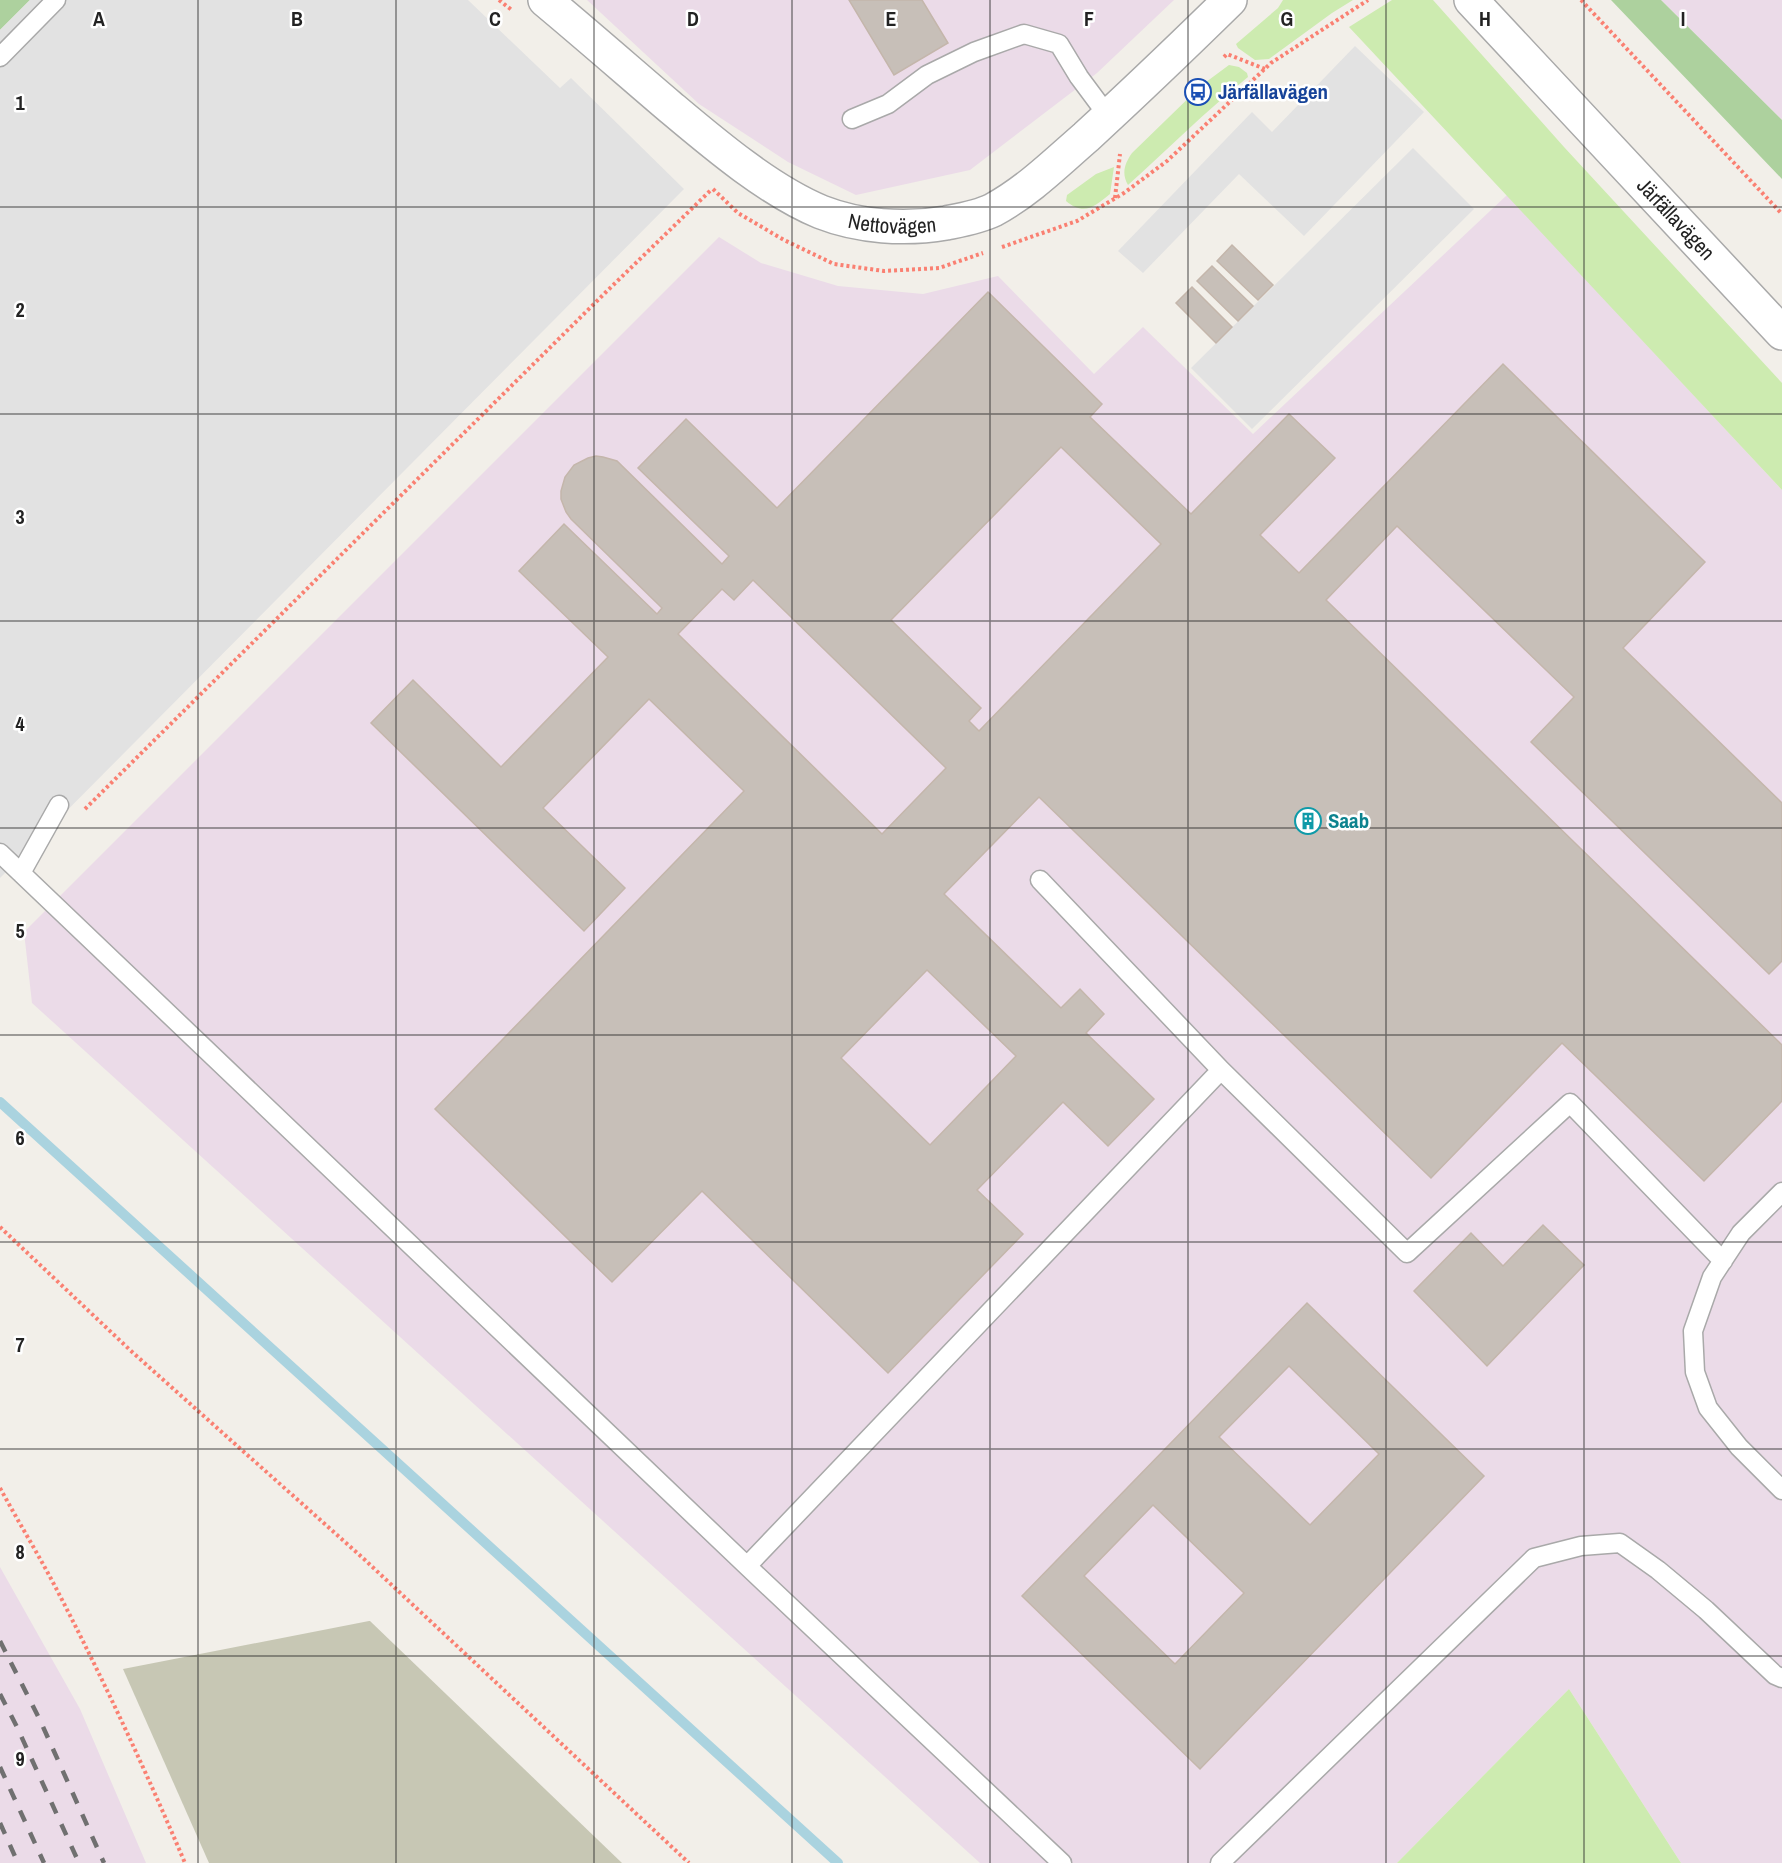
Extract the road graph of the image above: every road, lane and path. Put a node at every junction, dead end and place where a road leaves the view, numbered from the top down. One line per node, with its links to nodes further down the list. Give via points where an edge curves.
1 (56, 0): 7 (lane)
2 (546, 0): 10 (street, Nettovägen, via 742,165 821,212 856,222 930,226 991,211 1037,180)
3 (1230, 0): 10 (street, Nettovägen)
4 (1368, 0): 9 (path)
5 (1471, 0): 19 (street, Järfällavägen)
6 (1581, 0): 15 (path)
7 (0, 57)
8 (1219, 62): 9 (path, via 1227,54)
9 (1265, 69): 14 (path, via 1167,161)
10 (1108, 116): 11 (lane, via 1059,44 1024,34 974,52 927,75 888,104)
11 (852, 118)
12 (1128, 147): 14 (path, via 1120,154)
13 (712, 189): 21 (path)
14 (1115, 198): 16 (path, via 1077,221)
15 (1782, 214)
16 (995, 249)
17 (984, 253): 18 (path)
18 (939, 268)
19 (1782, 333)
20 (59, 805): 23 (lane)
21 (80, 814)
22 (0, 853): 23 (lane)
23 (21, 873): 31 (lane)
24 (1040, 880): 25 (lane)
25 (1221, 1070): 28 (lane, via 1407,1253 1570,1103); 31 (lane)
26 (1782, 1192): 28 (lane, via 1741,1233)
27 (0, 1227): 34 (path)
28 (1722, 1261): 30 (lane, via 1712,1277 1693,1331 1695,1372 1707,1408 1739,1448)
29 (0, 1488): 33 (path, via 111,1698)
30 (1782, 1490)
31 (747, 1566): 35 (lane)
32 (1782, 1678): 36 (lane, via 1658,1570 1620,1543 1581,1546 1534,1558)
33 (185, 1863)
34 (689, 1863)
35 (1062, 1863)
36 (1220, 1863)

